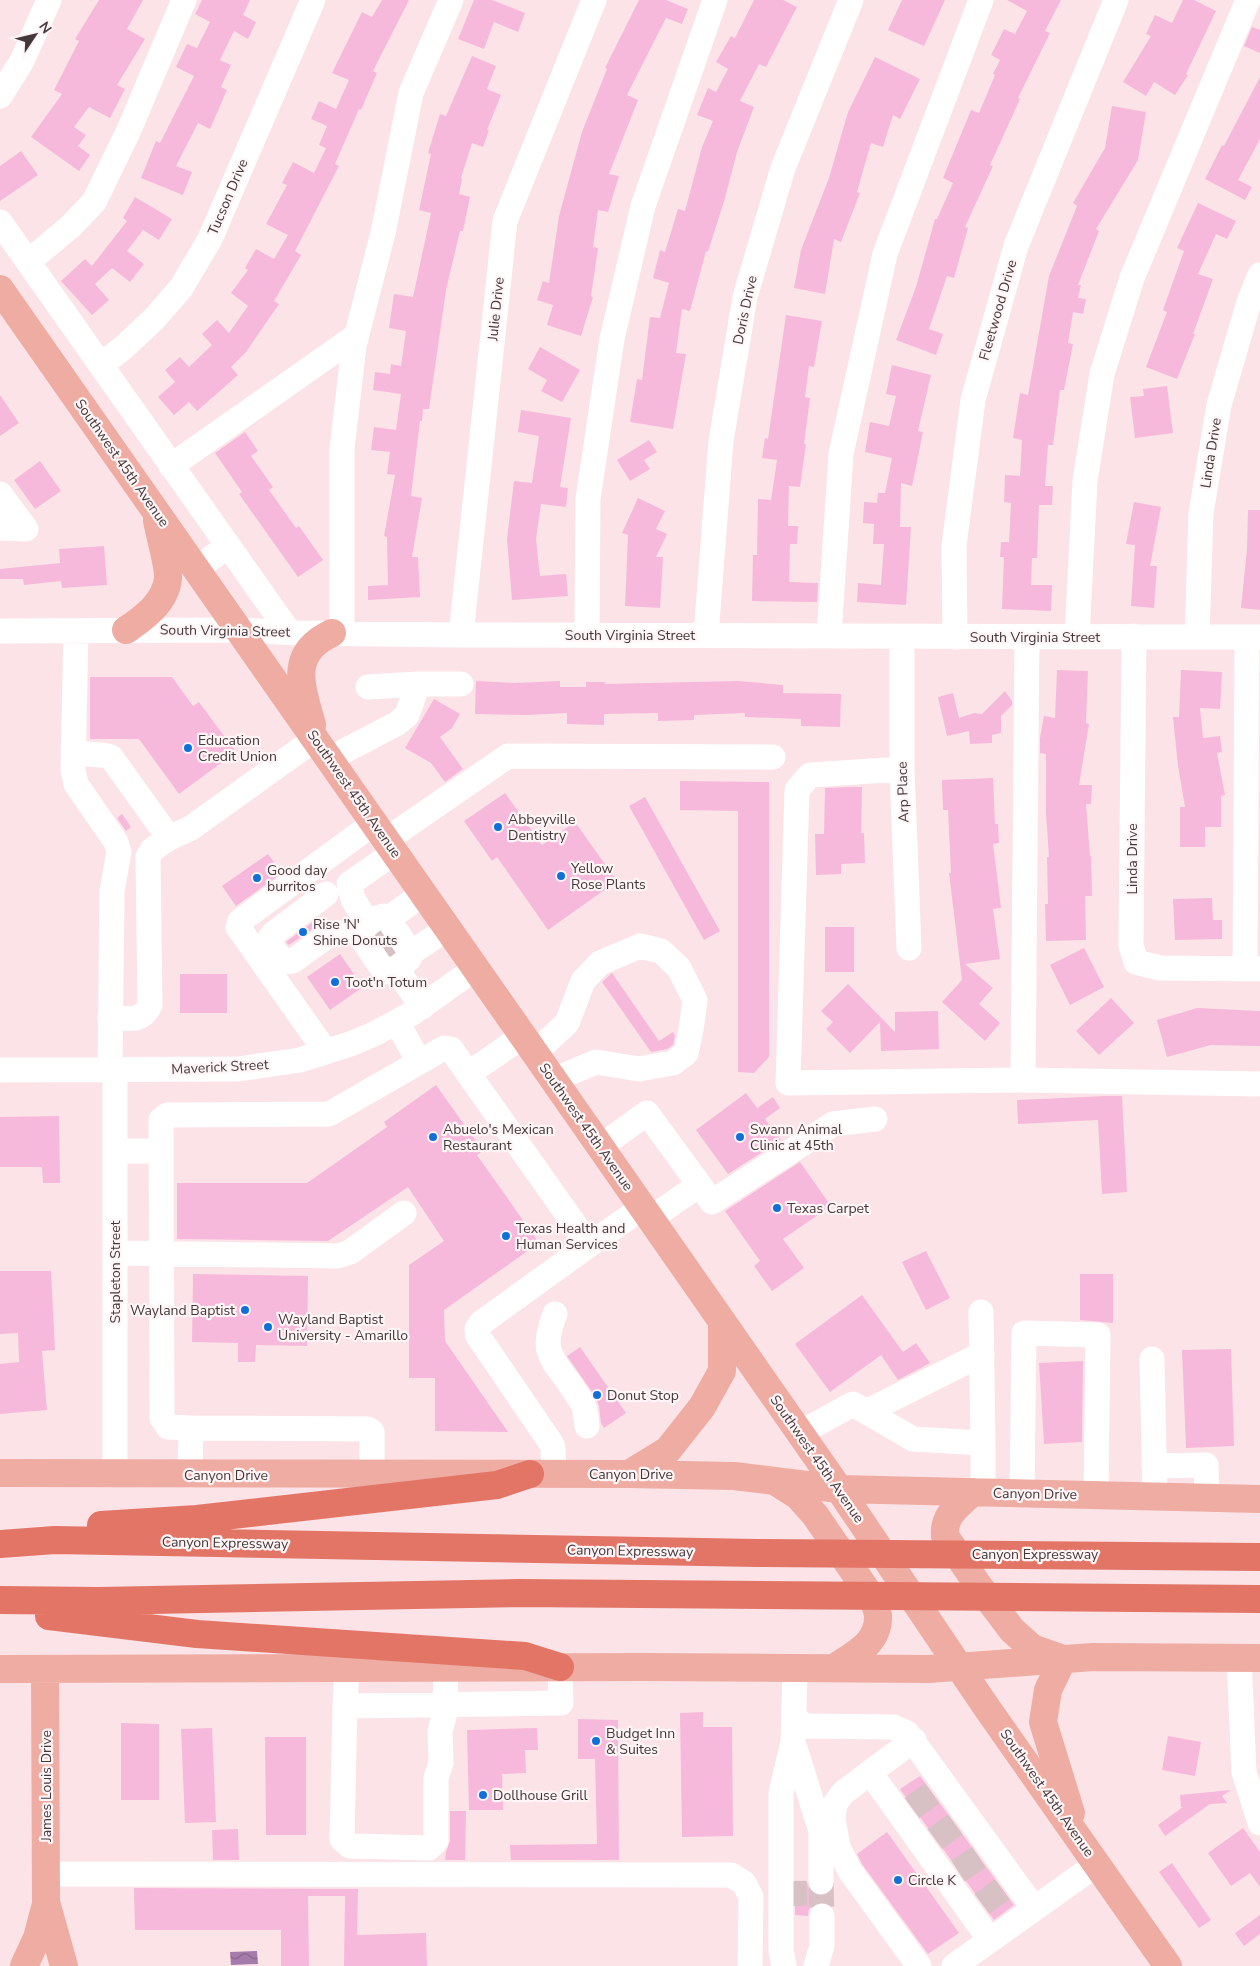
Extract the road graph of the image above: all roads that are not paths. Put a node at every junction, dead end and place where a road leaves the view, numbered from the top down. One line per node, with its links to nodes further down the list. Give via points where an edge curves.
1 (49, 0): 11 (street, via 22,61)
2 (184, 0): 13 (street, via 129,130 94,202)
3 (313, 0): 17 (street, Tucson Drive, via 210,239 181,288 160,313)
4 (451, 0): 16 (street, via 411,94 383,233)
5 (594, 0): 30 (street, Julie Drive, via 505,221)
6 (715, 0): 31 (street, via 643,206 612,338 588,499)
7 (851, 0): 32 (street, Doris Drive, via 783,168 745,297 722,441)
8 (981, 0): 33 (street, via 885,254 841,454)
9 (1116, 0): 38 (street, Fleetwood Drive, via 1016,246 973,400 954,546)
10 (1248, 0): 35 (street, via 1132,278 1102,374 1085,481)
11 (0, 96)
12 (0, 222): 13 (street)
13 (28, 262): 17 (street)
14 (1260, 275): 37 (street, Linda Drive, via 1219,405 1202,513)
15 (0, 289): 20 (main road, Southwest 45th Avenue)
16 (356, 336): 18 (street); 29 (street, via 342,449)
17 (101, 365): 18 (street)
18 (171, 466): 22 (street)
19 (0, 494): 21 (street, via 26,529)
20 (154, 509): 23 (main road, Southwest 45th Avenue); 24 (main road, via 169,577 164,595 145,617)
21 (0, 528)
22 (228, 546): 23 (street); 28 (street)
23 (196, 569): 25 (main road, Southwest 45th Avenue)
24 (126, 630): 25 (street, South Virginia Street); 27 (street, South Virginia Street)
25 (238, 630): 28 (street, South Virginia Street); 45 (main road, Southwest 45th Avenue)
26 (0, 631): 27 (street, South Virginia Street)
27 (76, 631): 44 (street, Stapleton Street)
28 (289, 632): 29 (street, South Virginia Street)
29 (337, 633): 30 (street, South Virginia Street); 45 (main road, via 319,640 309,650 301,666 300,677)
30 (461, 635): 31 (street, South Virginia Street)
31 (586, 635): 32 (street, South Virginia Street)
32 (706, 635): 33 (street, South Virginia Street)
33 (830, 636): 34 (street, South Virginia Street)
34 (902, 636): 38 (street, South Virginia Street); 47 (street, Arp Place)
35 (1077, 636): 36 (street, South Virginia Street); 39 (street, South Virginia Street)
36 (1134, 636): 37 (street, South Virginia Street); 61 (street, Linda Drive, via 1131,945 1136,962 1160,968)
37 (1197, 636): 40 (street, South Virginia Street)
38 (955, 637): 39 (street, South Virginia Street)
39 (1027, 637): 72 (street)
40 (1254, 637): 61 (street)
41 (418, 684): 42 (street); 43 (street); 45 (street, via 403,719)
42 (461, 684)
43 (368, 687)
44 (73, 748): 48 (street, via 81,754 112,757); 63 (street, Stapleton Street, via 76,784 116,842 119,852 112,891)
45 (322, 749): 48 (street); 49 (main road, Southwest 45th Avenue)
46 (773, 757): 49 (street, via 508,756)
47 (902, 769): 59 (street, Arp Place); 72 (street, via 810,775 797,790 788,1083)
48 (169, 838): 63 (street, via 148,856 150,1005 146,1014 139,1018)
49 (385, 838): 50 (street); 51 (street); 54 (main road, Southwest 45th Avenue)
50 (334, 853): 51 (street); 52 (street)
51 (349, 884): 58 (street, via 357,907)
52 (284, 889): 55 (street, via 275,886 236,914); 66 (street, via 240,921 238,926)
53 (326, 894): 57 (street, via 273,934 271,943 288,962 326,937)
54 (424, 894): 56 (main road, Southwest 45th Avenue); 58 (street)
55 (228, 914)
56 (448, 928): 58 (street); 60 (main road, Southwest 45th Avenue)
57 (338, 933)
58 (387, 942): 62 (street)
59 (909, 948)
60 (476, 968): 62 (street, Maverick Street); 65 (main road, Southwest 45th Avenue)
61 (1252, 969)
62 (422, 1007): 64 (street, Maverick Street)
63 (110, 1018): 69 (street, Stapleton Street)
64 (396, 1022): 66 (street, Maverick Street, via 354,1043); 67 (street)
65 (529, 1044): 70 (street); 71 (main road, Southwest 45th Avenue); 71 (street, via 567,1023 583,981 600,964 640,946 661,951 679,968 695,1000 686,1053 673,1063 639,1069 596,1062)
66 (326, 1052): 69 (street, Maverick Street, via 238,1069)
67 (419, 1062): 70 (street, via 444,1048 451,1049); 77 (street, via 329,1114 167,1115 161,1120)
68 (0, 1070): 69 (street, Maverick Street)
69 (113, 1070): 76 (street, Stapleton Street)
70 (468, 1074): 81 (street)
71 (553, 1080): 75 (main road, Southwest 45th Avenue)
72 (1023, 1080): 73 (street)
73 (1260, 1084)
74 (875, 1119): 78 (street, via 833,1124 712,1202)
75 (600, 1147): 78 (street, via 647,1113); 80 (main road, Southwest 45th Avenue)
76 (115, 1151): 77 (street); 82 (street, Stapleton Street)
77 (160, 1151): 83 (street)
78 (699, 1184): 80 (street)
79 (404, 1213): 83 (street, via 350,1252 338,1256)
80 (646, 1214): 81 (street); 86 (main road, Southwest 45th Avenue)
81 (589, 1245): 98 (street, via 477,1329 478,1336 551,1442 553,1448)
82 (116, 1253): 83 (street); 96 (street, Stapleton Street)
83 (161, 1254): 91 (street, via 162,1418 168,1427)
84 (981, 1312): 87 (street)
85 (555, 1314): 90 (street, via 548,1332 548,1347 581,1400)
86 (722, 1324): 92 (main road, Southwest 45th Avenue); 99 (main road, via 722,1370 702,1407 668,1450)
87 (982, 1354): 89 (street); 93 (street)
88 (1152, 1359): 94 (street)
89 (866, 1412): 92 (street, via 853,1404); 93 (street, via 913,1439)
90 (587, 1426)
91 (191, 1428): 97 (street, via 368,1429 372,1432); 100 (street)
92 (800, 1433): 102 (main road, Southwest 45th Avenue)
93 (983, 1443): 103 (street)
94 (1154, 1466): 106 (street); 107 (street, via 1206,1465)
95 (0, 1473): 96 (main road, Canyon Drive)
96 (115, 1474): 100 (main road, Canyon Drive)
97 (372, 1474): 98 (main road, Canyon Drive); 100 (main road, Canyon Drive)
98 (542, 1474): 99 (main road, Canyon Drive); 109 (highway, via 497,1485 412,1495 88,1526)
99 (629, 1474): 101 (main road, Canyon Drive)
100 (190, 1475)
101 (773, 1480): 102 (main road, Canyon Drive); 121 (main road, via 798,1496 815,1515 874,1601 878,1616 874,1635 865,1648)
102 (839, 1490): 103 (main road, Canyon Drive); 118 (main road, Southwest 45th Avenue)
103 (978, 1493): 104 (main road, Canyon Drive); 115 (main road, via 948,1517 945,1536 1012,1630 1032,1648)
104 (1022, 1494): 105 (main road, Canyon Drive); 105 (street, via 1024,1333 1098,1334)
105 (1096, 1495): 106 (main road, Canyon Drive)
106 (1155, 1497): 107 (main road, Canyon Drive)
107 (1207, 1498): 108 (main road, Canyon Drive)
108 (1260, 1499)
109 (54, 1540): 110 (highway, Canyon Expressway); 111 (highway, Canyon Expressway, via 757,1553)
110 (0, 1544)
111 (1260, 1557)
112 (1260, 1599): 113 (highway, via 517,1593)
113 (0, 1600)
114 (0, 1614): 117 (highway, via 197,1634 525,1656)
115 (1063, 1659): 118 (main road); 124 (main road, via 1093,1657); 132 (main road, via 1048,1690 1043,1722)
116 (446, 1667): 117 (main road); 119 (main road); 125 (street)
117 (560, 1667): 120 (main road); 125 (street, via 561,1703)
118 (958, 1667): 121 (main road); 132 (main road, Southwest 45th Avenue)
119 (347, 1668): 123 (main road); 126 (street)
120 (795, 1668): 121 (main road); 127 (street)
121 (834, 1668)
122 (0, 1669): 123 (main road)
123 (45, 1669): 134 (main road, James Louis Drive)
124 (1250, 1670): 131 (street, via 1244,1772)
125 (445, 1704): 126 (street); 126 (street, via 440,1731 441,1763 436,1778 436,1841 429,1848 350,1846 342,1839)
126 (345, 1706)
127 (794, 1716): 128 (street, via 804,1726 894,1727 908,1733); 129 (street)
128 (914, 1740): 130 (street); 136 (street, via 940,1788 962,1819 1009,1884)
129 (793, 1742): 129 (street, via 808,1882 821,1830); 142 (street, via 781,1793 780,1950)
130 (876, 1768): 138 (street, via 874,1778 907,1812); 146 (street, via 843,1792 835,1804 833,1819 838,1847 850,1871)
131 (1260, 1823)
132 (1077, 1836): 133 (main road, Southwest 45th Avenue)
133 (1097, 1864): 136 (street); 149 (main road, Southwest 45th Avenue)
134 (46, 1874): 135 (main road, James Louis Drive); 141 (street, via 731,1875 744,1883 751,1897)
135 (46, 1902): 139 (main road, James Louis Drive, via 37,1938); 140 (main road, James Louis Drive)
136 (1034, 1908): 138 (street)
137 (808, 1915): 143 (street); 144 (street); 145 (street, via 822,1946)
138 (980, 1921): 147 (street); 148 (street)
139 (24, 1966)
140 (64, 1966)
141 (750, 1966)
142 (784, 1966)
143 (795, 1966)
144 (808, 1966)
145 (816, 1966)
146 (919, 1966)
147 (926, 1966)
148 (954, 1966)
149 (1168, 1966)

